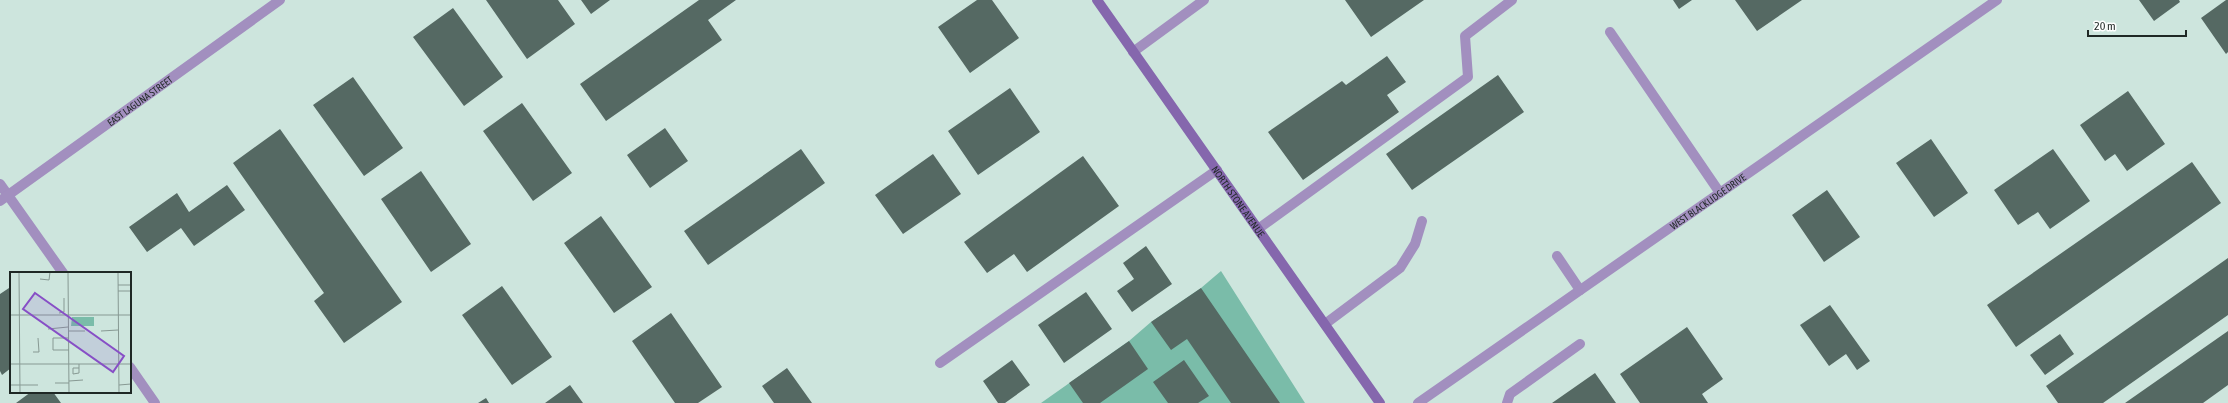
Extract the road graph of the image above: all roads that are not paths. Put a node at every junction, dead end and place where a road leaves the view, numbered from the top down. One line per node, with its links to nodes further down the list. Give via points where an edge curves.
1 (280, 0): 11 (street, EAST LAGUNA STREET)
2 (1097, 0): 7 (main road, NORTH STONE AVENUE)
3 (1204, 0): 7 (street)
4 (1512, 0): 13 (street, via 1465,36 1468,77)
5 (1997, 0): 10 (street, WEST BLACKLIDGE DRIVE)
6 (1610, 32): 10 (street)
7 (1133, 52): 8 (main road, NORTH STONE AVENUE)
8 (1217, 170): 13 (main road, NORTH STONE AVENUE); 19 (street)
9 (0, 184): 11 (street)
10 (1720, 193): 16 (street, WEST BLACKLIDGE DRIVE)
11 (4, 198): 15 (street)
12 (1422, 221): 17 (street, via 1415,244 1400,268)
13 (1258, 228): 17 (main road, NORTH STONE AVENUE)
14 (1557, 256): 16 (street)
15 (62, 272)
16 (1580, 290): 23 (street, WEST BLACKLIDGE DRIVE)
17 (1325, 324): 22 (main road, NORTH STONE AVENUE)
18 (1580, 344): 24 (street, via 1510,394)
19 (940, 363)
20 (131, 368): 21 (street)
21 (156, 403)
22 (1380, 403)
23 (1418, 403)
24 (1507, 403)

